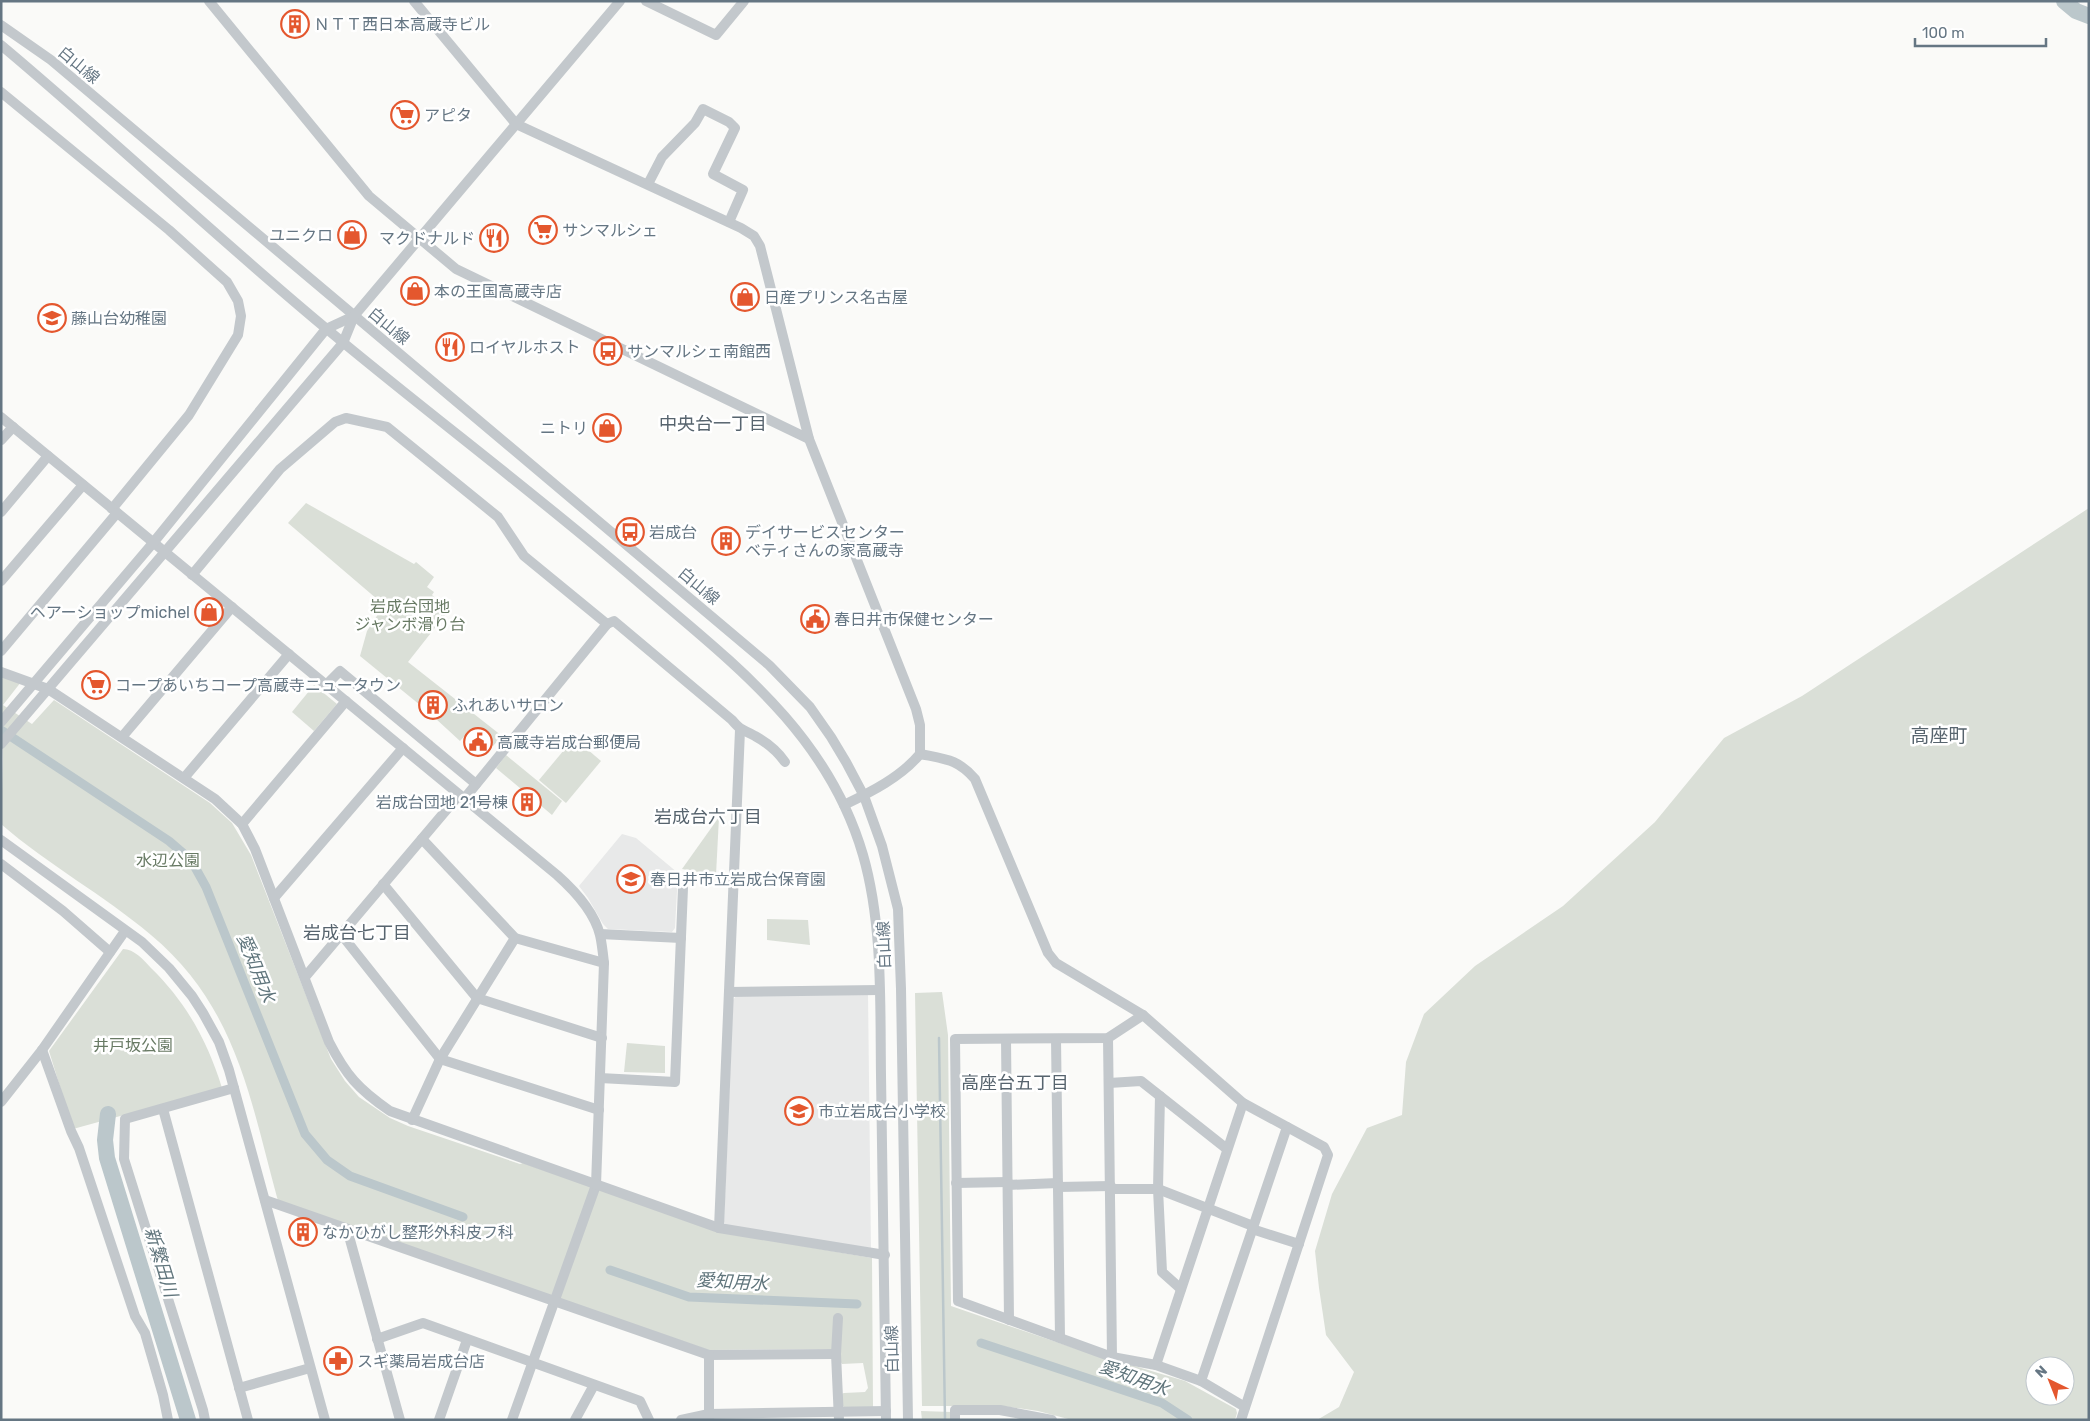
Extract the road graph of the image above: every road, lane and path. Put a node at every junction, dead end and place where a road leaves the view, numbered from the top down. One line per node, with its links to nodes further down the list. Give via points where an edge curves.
1 (209, 1): 14 (street, via 369,196)
2 (414, 1): 11 (street)
3 (620, 1): 11 (street)
4 (646, 1): 5 (street, via 716,35)
5 (744, 1)
6 (1, 17): 9 (street)
7 (1, 25): 9 (street, 白山線)
8 (1, 45): 16 (street, 白山線)
9 (51, 60): 15 (street, 白山線)
10 (1, 92): 24 (street, via 227,282 238,301 241,316 238,335 188,415)
11 (516, 124): 12 (street); 14 (street)
12 (648, 184): 13 (street); 13 (street, via 662,157 703,109 735,128 713,174 744,190)
13 (729, 222): 20 (street, via 754,236 760,246)
14 (421, 239): 15 (street); 20 (street, via 456,270)
15 (354, 316): 16 (street); 17 (street); 48 (street, 白山線, via 769,665 815,714)
16 (326, 329): 17 (street, 白山線); 26 (street)
17 (343, 343): 27 (street); 50 (street, 白山線, via 603,552 754,681 812,749)
18 (1, 417): 19 (street)
19 (13, 427): 21 (street); 22 (street)
20 (809, 439): 44 (street, via 916,708 920,725)
21 (1, 440)
22 (48, 456): 23 (street); 25 (street)
23 (83, 485): 24 (street); 29 (street)
24 (114, 511): 26 (street); 32 (street)
25 (1, 512)
26 (153, 543): 27 (street); 35 (street)
27 (165, 552): 28 (street); 37 (street)
28 (192, 575): 30 (street); 31 (street, via 280,469 335,422 346,418 387,427 498,517 524,556)
29 (1, 581)
30 (232, 607): 33 (street); 41 (street)
31 (607, 624): 40 (street, via 614,621); 47 (street)
32 (1, 651)
33 (289, 654): 36 (street); 46 (street)
34 (1, 672): 35 (street)
35 (34, 683): 37 (street); 39 (street)
36 (326, 686): 38 (street); 47 (street, via 340,671)
37 (48, 689): 41 (street); 42 (street)
38 (346, 701): 43 (street); 51 (street)
39 (1, 722)
40 (740, 730): 45 (street, via 755,736); 67 (street)
41 (122, 737): 46 (street)
42 (1, 744)
43 (402, 748): 49 (street); 57 (street)
44 (920, 754): 48 (street, via 910,766); 69 (street, via 952,760 975,779 1048,953 1056,964)
45 (785, 762)
46 (184, 778): 51 (street, via 215,799)
47 (476, 784): 49 (street)
48 (864, 796): 50 (street); 132 (street, 白山線, via 882,846 898,909)
49 (461, 797): 52 (street); 60 (street, via 573,890)
50 (844, 805): 66 (street, 白山線, via 863,854 871,890)
51 (242, 824): 57 (street)
52 (422, 838): 55 (street); 61 (street)
53 (1, 840): 58 (street)
54 (1, 864): 63 (street, via 63,910)
55 (383, 884): 59 (street); 68 (street)
56 (683, 888): 62 (street)
57 (274, 898): 65 (street)
58 (125, 931): 63 (street); 78 (street, via 142,942 169,968 192,996 218,1042)
59 (341, 934): 65 (street); 75 (street)
60 (600, 934): 62 (street); 64 (street)
61 (515, 938): 64 (street); 68 (street)
62 (682, 938): 76 (street, via 675,1082)
63 (110, 952): 74 (street)
64 (604, 963): 70 (street)
65 (305, 977): 84 (street, via 329,1042 343,1069 369,1097)
66 (879, 990): 67 (street); 99 (street, 白山線)
67 (729, 992): 95 (street)
68 (477, 998): 70 (street); 75 (street)
69 (1143, 1015): 71 (street); 81 (street)
70 (602, 1038): 76 (street)
71 (1108, 1038): 73 (street); 77 (street)
72 (1006, 1039): 73 (street); 87 (street, via 955,1040); 88 (street)
73 (1056, 1039): 90 (street)
74 (42, 1050): 80 (street); 122 (street, via 79,1148 135,1316 145,1333)
75 (440, 1059): 83 (street); 84 (street)
76 (600, 1078): 83 (street)
77 (1109, 1083): 79 (street, via 1141,1081); 91 (street)
78 (234, 1088): 82 (street); 93 (street)
79 (1160, 1096): 86 (street); 92 (street)
80 (1, 1102)
81 (1243, 1103): 85 (street); 86 (street)
82 (163, 1109): 115 (street); 123 (street, via 124,1119 124,1159)
83 (599, 1110): 89 (street)
84 (412, 1120): 89 (street)
85 (1287, 1127): 96 (street); 98 (street, via 1324,1147 1328,1156)
86 (1226, 1149): 94 (street)
87 (956, 1183): 88 (street); 103 (street, via 958,1301)
88 (1008, 1184): 90 (street); 103 (street)
89 (596, 1185): 95 (street); 101 (street)
90 (1058, 1185): 91 (street); 104 (street)
91 (1111, 1188): 92 (street); 109 (street)
92 (1158, 1189): 94 (street); 100 (street, via 1162,1272)
93 (265, 1200): 97 (street); 112 (street)
94 (1207, 1209): 96 (street); 100 (street)
95 (719, 1228): 99 (street)
96 (1253, 1228): 98 (street); 113 (street)
97 (347, 1229): 101 (street); 105 (street)
98 (1298, 1244): 116 (street)
99 (885, 1256): 118 (street, 白山線)
100 (1181, 1289): 111 (street)
101 (555, 1302): 108 (street); 110 (street)
102 (838, 1318): 107 (street)
103 (1009, 1320): 104 (street)
104 (1060, 1338): 109 (street)
105 (377, 1339): 106 (street, via 423,1323); 126 (street)
106 (467, 1340): 110 (street); 127 (street)
107 (836, 1354): 108 (street); 117 (street)
108 (709, 1355): 119 (street)
109 (1112, 1357): 111 (street)
110 (532, 1363): 114 (street); 128 (street)
111 (1156, 1364): 113 (street)
112 (310, 1368): 115 (street); 125 (street)
113 (1201, 1381): 116 (street)
114 (594, 1385): 129 (street); 130 (street, via 640,1402)
115 (239, 1388): 124 (street)
116 (1245, 1407): 134 (street)
117 (838, 1416): 118 (street); 120 (street)
118 (886, 1416)
119 (709, 1417): 120 (street); 131 (street)
120 (774, 1417)
121 (1048, 1419): 133 (street, via 1000,1410 955,1410)
122 (168, 1420)
123 (205, 1420)
124 (248, 1420)
125 (325, 1420)
126 (400, 1420)
127 (439, 1420)
128 (512, 1420)
129 (575, 1420)
130 (649, 1420)
131 (681, 1420)
132 (908, 1420)
133 (955, 1420)
134 (1241, 1420)

